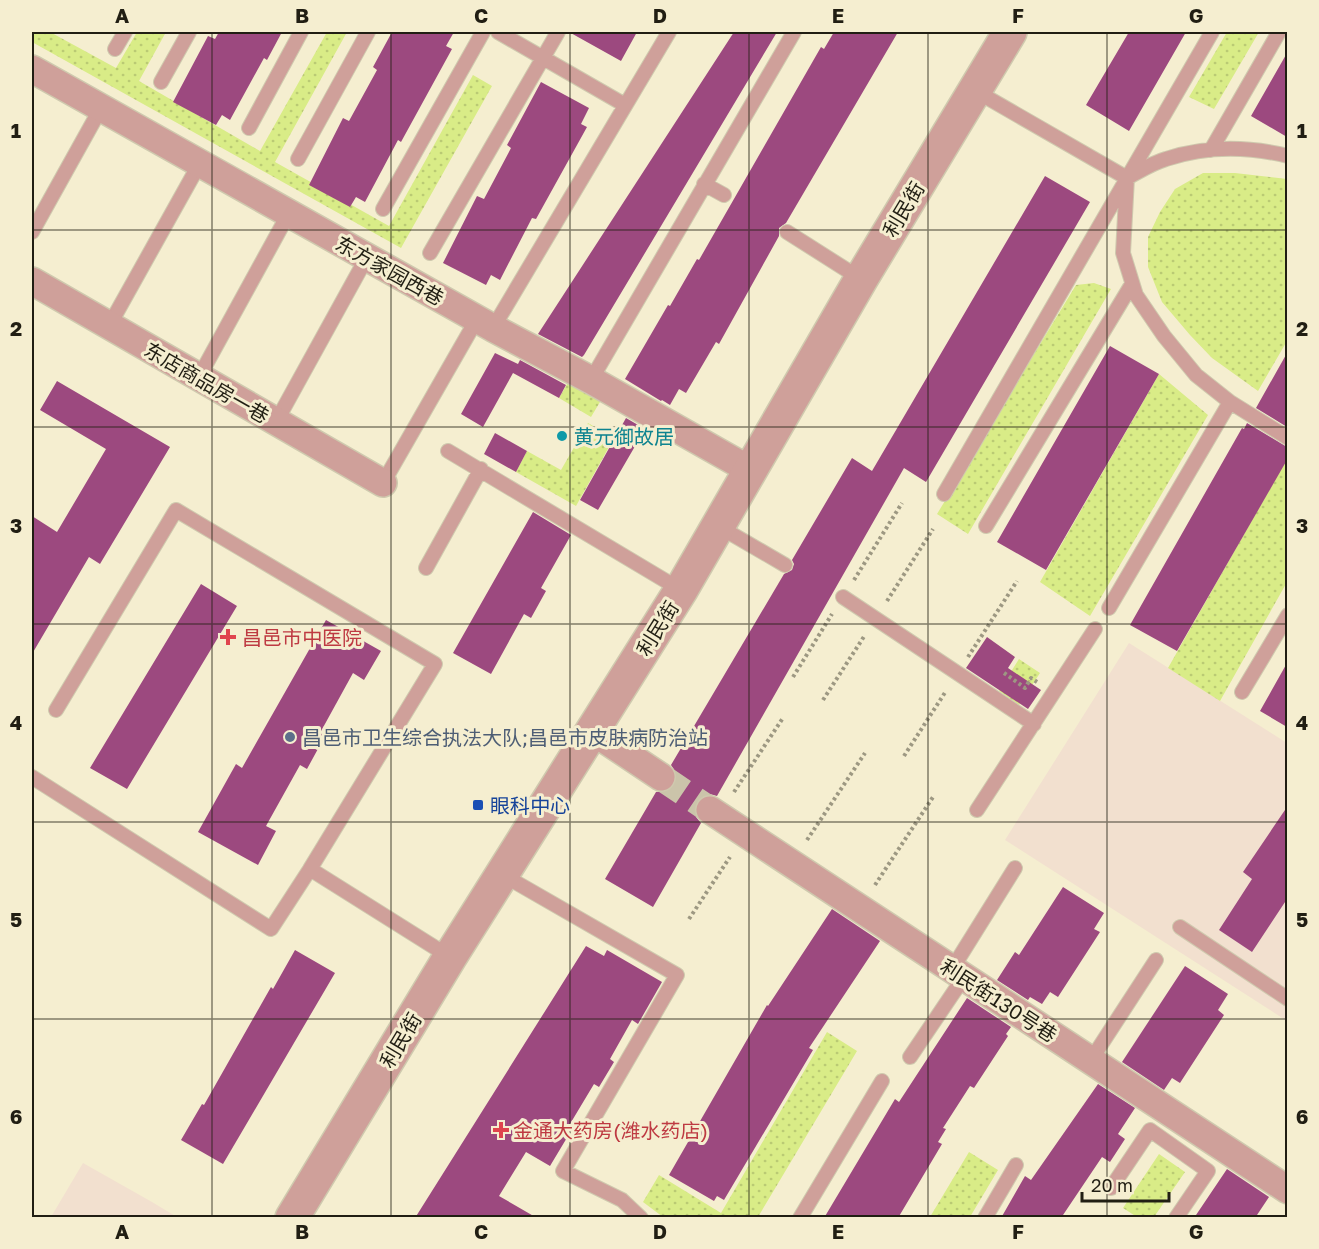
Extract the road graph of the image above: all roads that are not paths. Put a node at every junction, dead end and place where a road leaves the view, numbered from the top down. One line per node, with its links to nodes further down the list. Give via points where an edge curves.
1 (125, 32): 13 (lane)
2 (189, 32): 16 (lane)
3 (301, 32): 20 (lane)
4 (368, 32): 23 (lane)
5 (483, 32): 28 (lane)
6 (498, 32): 14 (lane)
7 (558, 32): 14 (lane)
8 (669, 32): 18 (lane)
9 (794, 32): 26 (lane)
10 (1010, 32): 17 (street, 利民街)
11 (1212, 32): 25 (lane)
12 (1279, 32): 21 (lane)
13 (115, 49)
14 (543, 57): 18 (lane); 32 (lane)
15 (32, 69): 19 (street, 东方家园西巷)
16 (160, 81)
17 (974, 90): 25 (lane); 34 (street, 利民街)
18 (625, 105): 37 (lane)
19 (101, 108): 24 (street, 东方家园西巷); 30 (lane)
20 (249, 128)
21 (1211, 150): 22 (lane, via 1249,149); 25 (lane, via 1163,159)
22 (1287, 156)
23 (298, 159)
24 (200, 163): 29 (street, 东方家园西巷); 38 (lane)
25 (1127, 178): 36 (lane, via 1123,253); 48 (lane)
26 (704, 184): 27 (lane); 40 (lane)
27 (724, 195)
28 (383, 209)
29 (289, 213): 33 (street, 东方家园西巷); 39 (lane)
30 (32, 232)
31 (787, 232): 34 (lane)
32 (430, 253)
33 (367, 257): 37 (street, 东方家园西巷); 42 (lane)
34 (861, 279): 46 (street, 利民街)
35 (32, 281): 38 (street, 东店商品房一巷)
36 (1132, 284): 41 (lane, via 1136,296 1170,344 1196,375); 50 (lane)
37 (485, 324): 40 (street, 东方家园西巷); 47 (lane)
38 (109, 326): 39 (street, 东店商品房一巷)
39 (199, 377): 42 (street, 东店商品房一巷)
40 (591, 380): 46 (street, 东方家园西巷)
41 (1230, 402): 43 (lane); 55 (lane)
42 (276, 422): 47 (street, 东店商品房一巷)
43 (1287, 438)
44 (448, 451): 45 (lane)
45 (481, 469): 52 (lane); 53 (lane)
46 (750, 470): 49 (street, 利民街)
47 (383, 483)
48 (944, 494)
49 (718, 526): 51 (lane); 53 (street, 利民街)
50 (986, 526)
51 (785, 565)
52 (426, 568)
53 (681, 590): 61 (street, 利民街)
54 (843, 597): 60 (lane)
55 (1109, 608)
56 (1287, 615): 58 (lane)
57 (1095, 629): 60 (lane)
58 (1242, 692)
59 (56, 710): 67 (lane, via 176,510 435,664)
60 (1034, 724): 64 (lane)
61 (592, 731): 63 (street); 68 (street, 利民街)
62 (32, 777): 67 (lane, via 271,929)
63 (661, 777)
64 (977, 810)
65 (715, 813): 72 (street, 利民街130号巷)
66 (1015, 868): 72 (lane)
67 (310, 869): 70 (lane)
68 (503, 876): 70 (street, 利民街); 83 (lane, via 677,975 563,1171 622,1200)
69 (1180, 927): 73 (lane)
70 (450, 957): 82 (street, 利民街)
71 (1156, 960): 75 (lane)
72 (958, 973): 74 (lane); 75 (street, 利民街130号巷)
73 (1287, 999)
74 (910, 1058)
75 (1091, 1060): 77 (street, 利民街130号巷)
76 (882, 1081): 84 (lane)
77 (1190, 1126): 78 (lane); 81 (street, 利民街130号巷)
78 (1174, 1147): 80 (lane, via 1150,1130); 86 (lane, via 1208,1171)
79 (1016, 1165): 85 (lane)
80 (1111, 1188)
81 (1287, 1190)
82 (292, 1218)
83 (641, 1218)
84 (800, 1218)
85 (985, 1218)
86 (1176, 1218)

